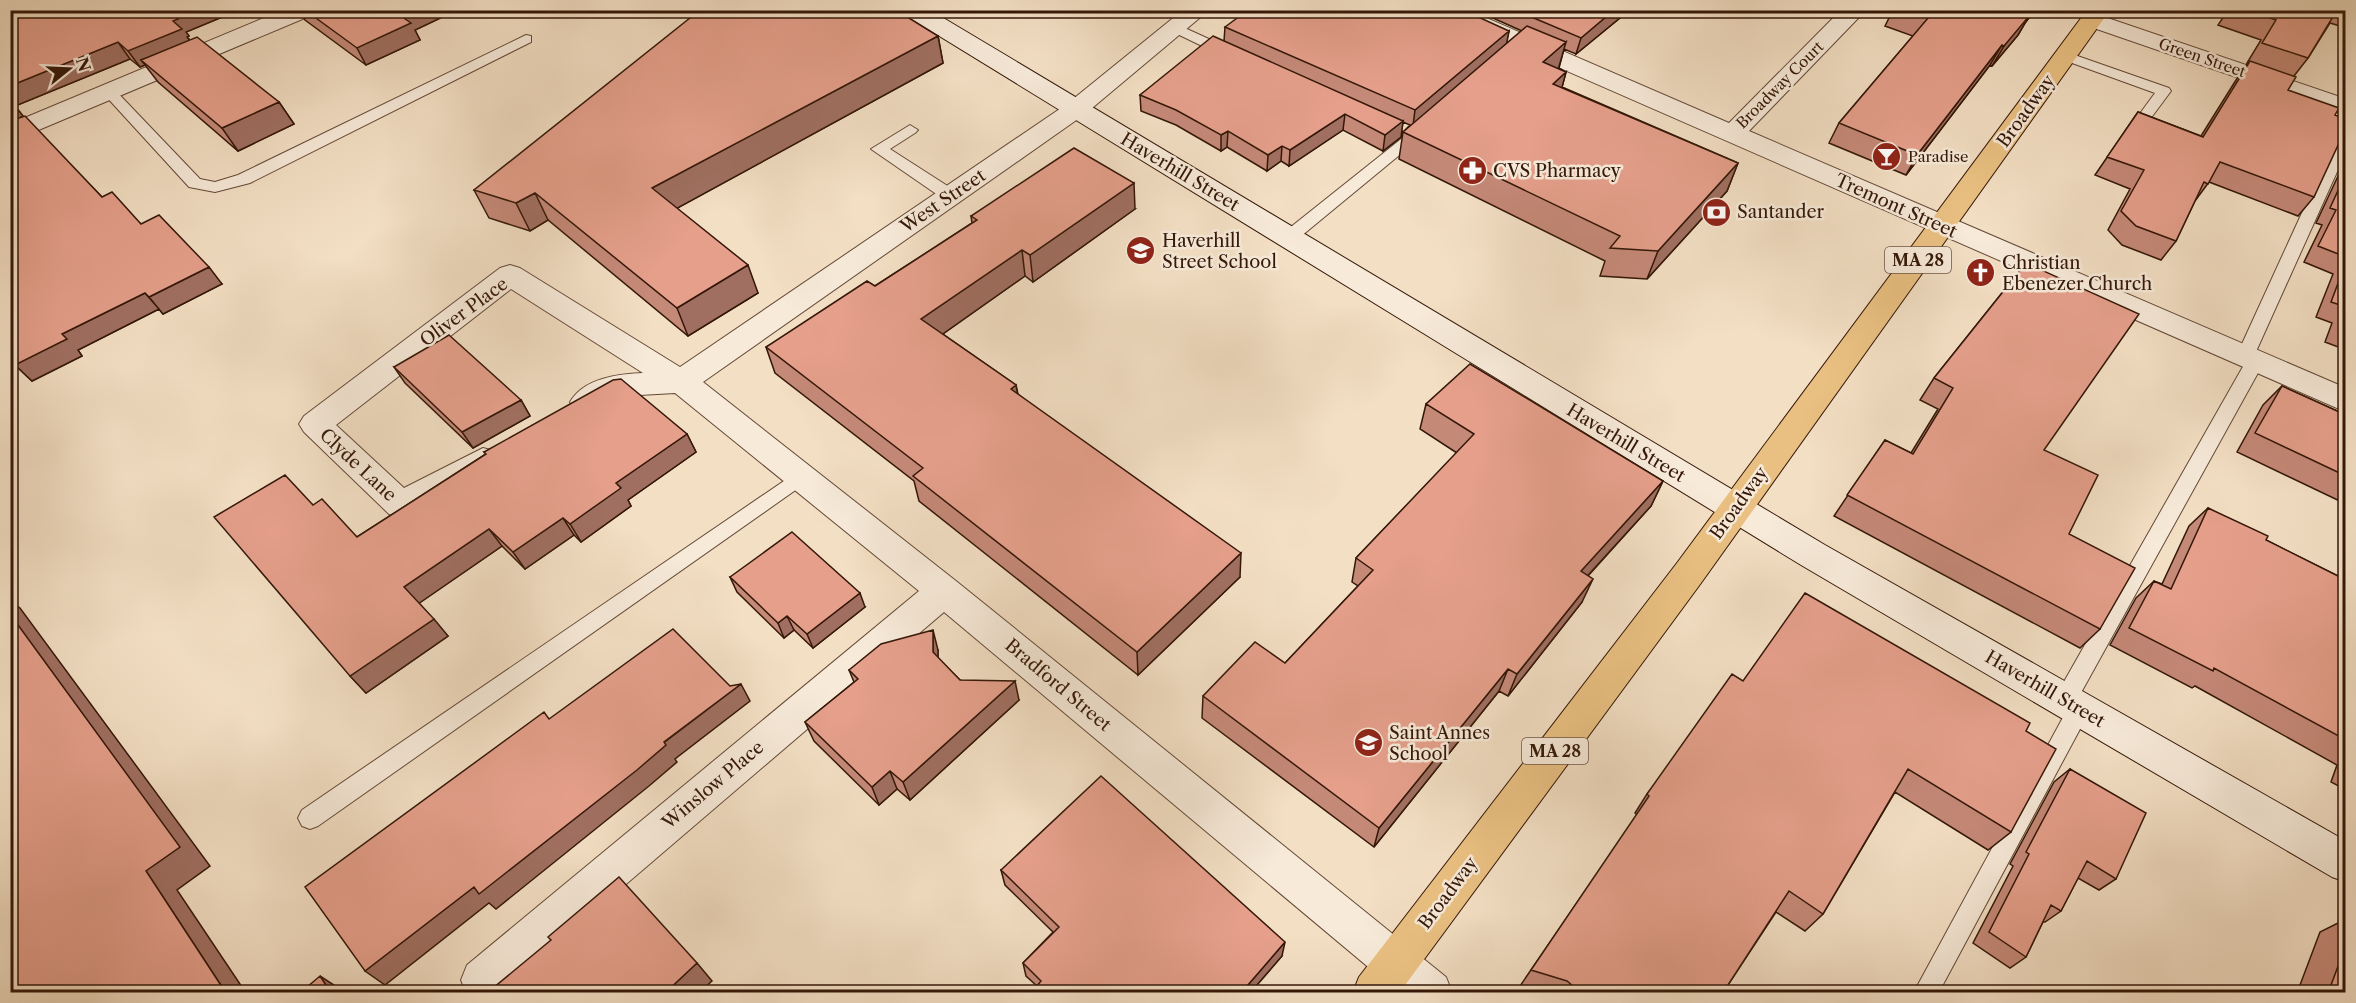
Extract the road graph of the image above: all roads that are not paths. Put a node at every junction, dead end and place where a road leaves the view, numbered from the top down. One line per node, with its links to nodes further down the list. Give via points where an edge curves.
1 (304, 10): 11 (street)
2 (913, 10): 13 (street, Haverhill Street)
3 (1198, 10): 7 (street, West Street)
4 (1447, 10): 18 (street, Tremont Street, via 1518,47)
5 (1855, 10): 18 (street, Broadway Court)
6 (2096, 15): 9 (main road, Broadway / MA 28); 12 (street, Green Street)
7 (1176, 28): 10 (lane); 13 (street, West Street)
8 (526, 39): 11 (lane, via 244,179 215,187 195,183)
9 (2066, 57): 15 (lane, via 2164,91); 21 (main road, Broadway / MA 28)
10 (1238, 58)
11 (109, 92): 17 (street)
12 (2346, 108)
13 (1076, 110): 20 (street, West Street); 22 (street, Haverhill Street)
14 (1433, 119): 22 (lane, via 1410,132)
15 (2143, 119)
16 (910, 130): 20 (lane, via 879,149)
17 (10, 134)
18 (1732, 134): 21 (street, Tremont Street)
19 (2346, 134): 23 (lane)
20 (951, 196): 24 (street, West Street)
21 (1943, 226): 23 (street, Tremont Street); 30 (main road, Broadway / MA 28)
22 (1288, 238): 30 (street, Haverhill Street)
23 (2250, 360): 25 (street, Tremont Street); 32 (lane)
24 (681, 382): 26 (street, via 617,385); 27 (street, Oliver Place, via 510,275); 29 (street, Bradford Street)
25 (2346, 401)
26 (566, 414)
27 (315, 424): 28 (street, Clyde Lane, via 401,505)
28 (504, 448)
29 (800, 477): 31 (street, Bradford Street); 33 (lane)
30 (1735, 509): 32 (street, Haverhill Street); 35 (main road, Broadway / MA 28)
31 (944, 591): 35 (street, Bradford Street); 36 (street, Winslow Place)
32 (2072, 705): 34 (street, Haverhill Street); 38 (lane)
33 (310, 818)
34 (2346, 863)
35 (1385, 978): 37 (street, Bradford Street)
36 (482, 980)
37 (1431, 993)
38 (1926, 993)

